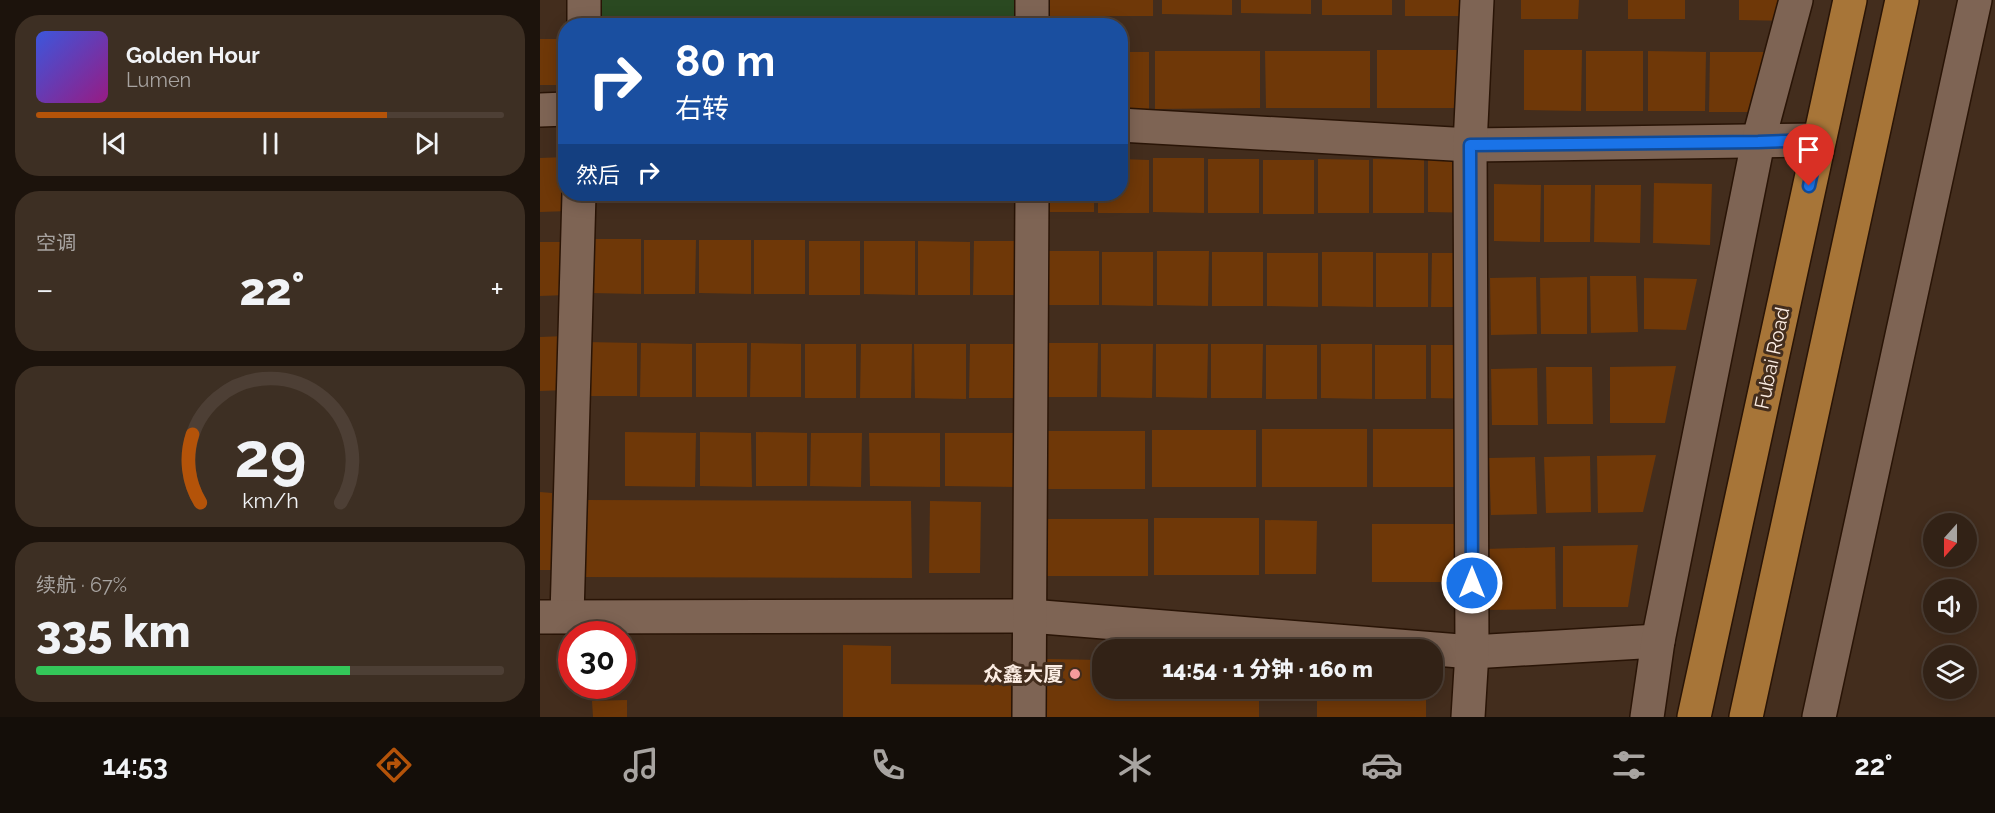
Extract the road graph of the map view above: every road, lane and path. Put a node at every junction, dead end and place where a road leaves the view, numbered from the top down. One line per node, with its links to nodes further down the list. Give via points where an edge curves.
1 (584, 0): 8 (street)
2 (1032, 0): 9 (street)
3 (1477, 0): 15 (street)
4 (1796, 0): 14 (street)
5 (1850, 0): 13 (main road, Fubai Road)
6 (1902, 0): 26 (main road)
7 (1975, 0): 27 (street)
8 (584, 18)
9 (1032, 18)
10 (558, 109): 11 (street)
11 (540, 110)
12 (1128, 124): 15 (street)
13 (1819, 140): 14 (street); 25 (main road, Fubai Road)
14 (1758, 142): 15 (street); 20 (street)
15 (1470, 145): 21 (street)
16 (579, 201): 18 (street)
17 (1032, 201): 19 (street)
18 (554, 616): 19 (street)
19 (1030, 616): 21 (street); 22 (street)
20 (1658, 641): 21 (street); 24 (street)
21 (1472, 652): 23 (street)
22 (1029, 717)
23 (1468, 717)
24 (1647, 717)
25 (1694, 717)
26 (1746, 717)
27 (1819, 717)

